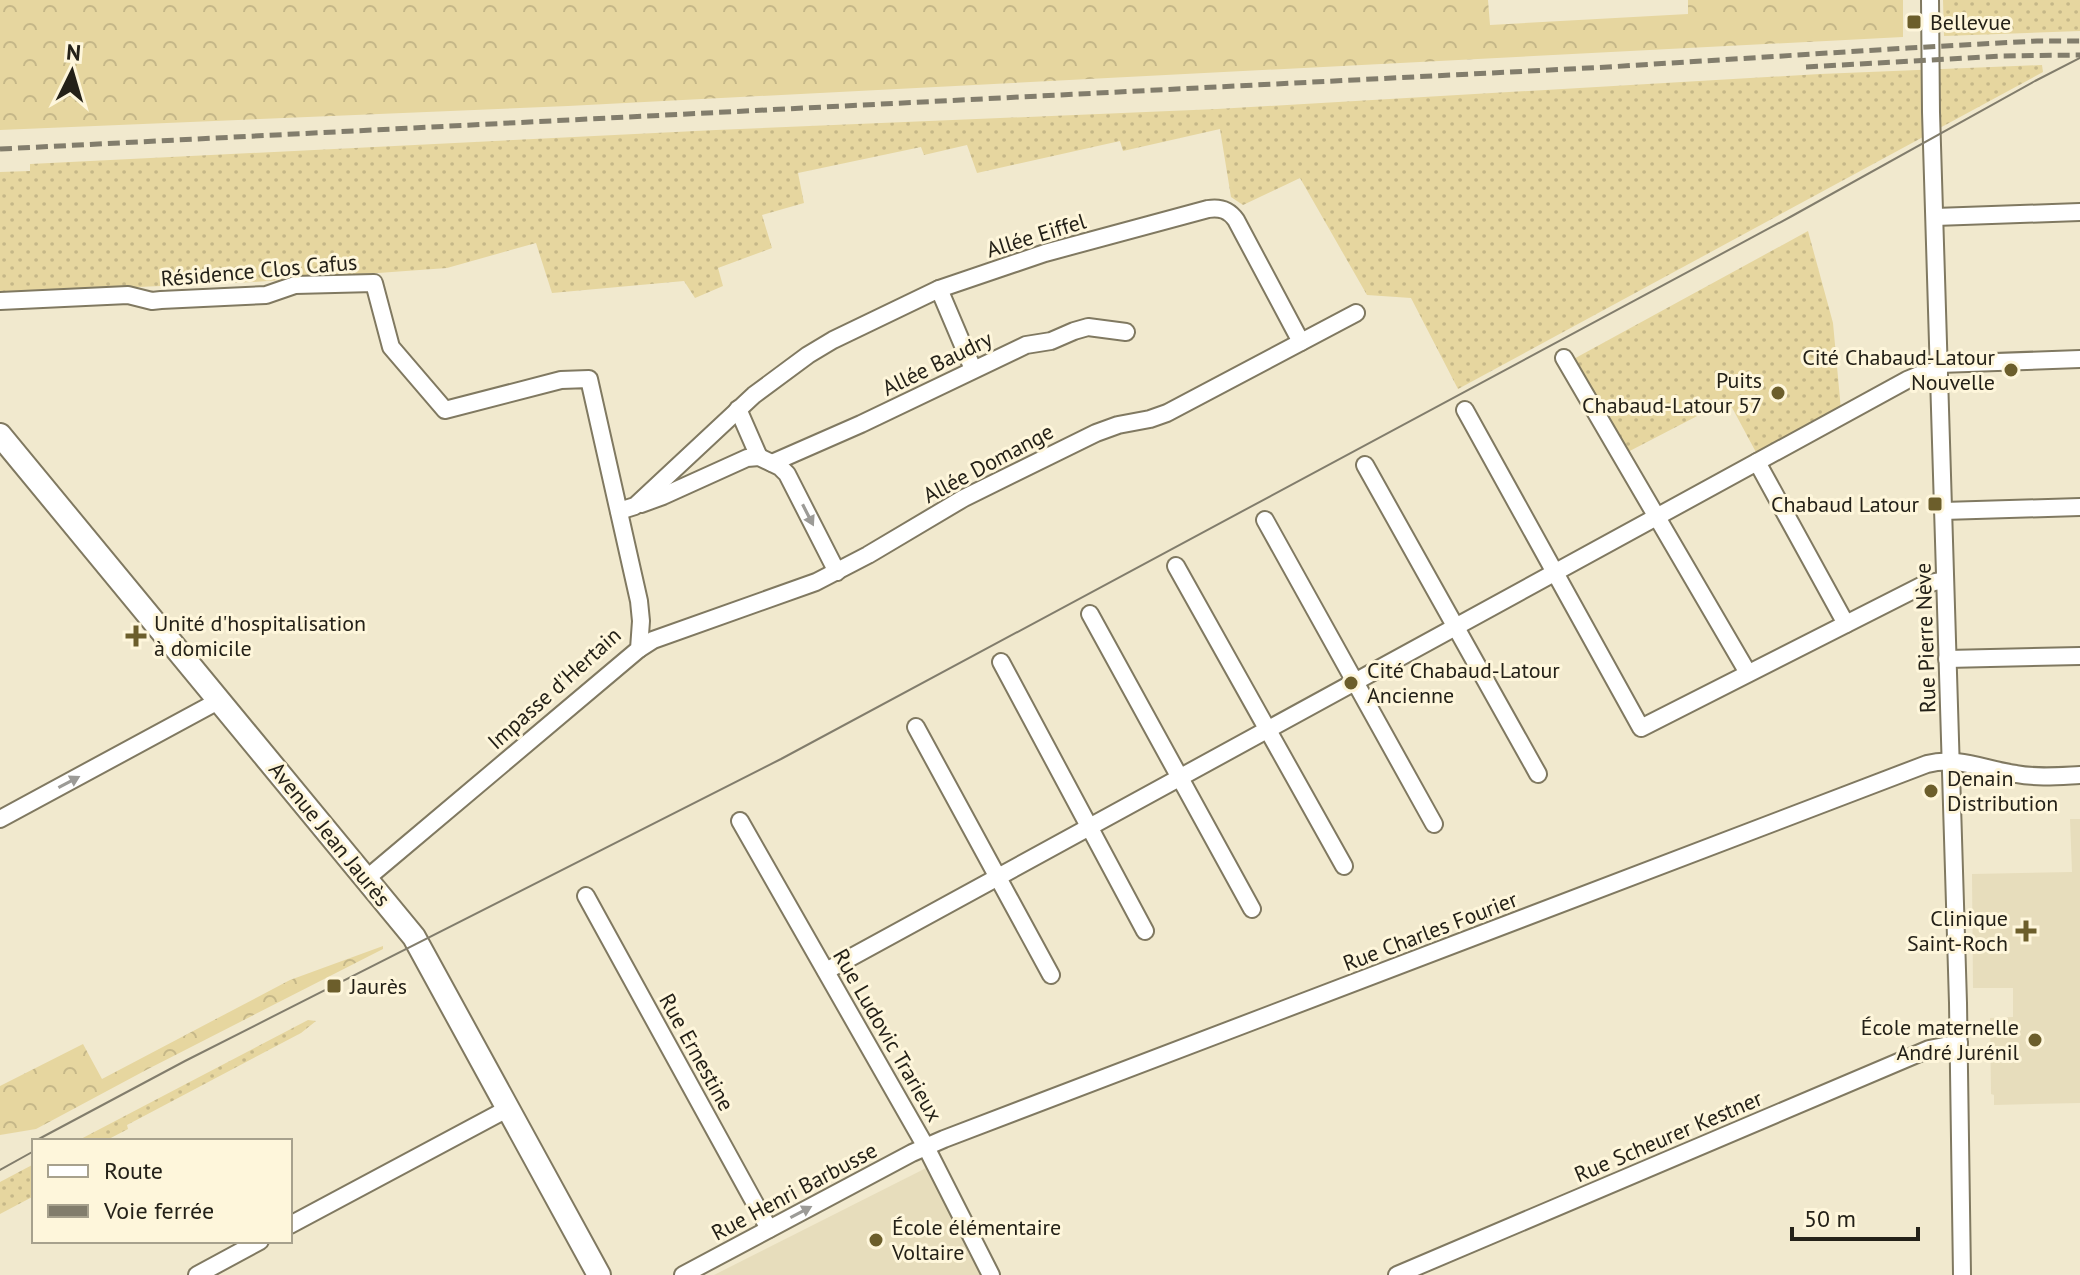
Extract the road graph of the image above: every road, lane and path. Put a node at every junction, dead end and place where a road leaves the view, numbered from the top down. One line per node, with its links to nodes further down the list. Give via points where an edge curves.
1 (1930, 0): 3 (street, Rue Pierre Nève)
2 (2080, 212): 3 (street)
3 (1935, 217): 11 (street, Rue Pierre Nève)
4 (939, 289): 8 (street, Allée Eiffel, via 1045,253 1215,208 1236,220); 12 (street); 14 (street, Allée Eiffel, via 821,347)
5 (0, 301): 13 (street, Résidence Clos Cafus, via 128,295 152,301 266,295 295,285 374,283 391,347 445,410 561,380)
6 (1356, 313): 8 (street, Allée Domange)
7 (1126, 332): 12 (street, Allée Baudry, via 1081,328)
8 (1301, 342): 26 (street, Allée Domange, via 1167,413 1096,433 975,492)
9 (1564, 358): 23 (street)
10 (2080, 359): 11 (street)
11 (1939, 368): 18 (street); 22 (street, Rue Pierre Nève)
12 (973, 369): 17 (street, Allée Baudry, via 861,424)
13 (589, 379): 21 (street, Impasse d'Hertain)
14 (738, 409): 17 (street); 21 (street, Allée Eiffel)
15 (1465, 410): 27 (street)
16 (0, 435): 38 (street, Avenue Jean Jaurès)
17 (765, 460): 21 (street, Allée Baudry, via 741,460); 26 (street, one-way to 26, via 787,474)
18 (1757, 462): 23 (street); 30 (street)
19 (1365, 465): 31 (street)
20 (2080, 507): 22 (street)
21 (627, 509): 32 (street, Impasse d'Hertain, via 641,611)
22 (1943, 511): 28 (street, Rue Pierre Nève)
23 (1656, 518): 27 (street); 36 (street)
24 (1265, 520): 37 (street)
25 (1176, 566): 40 (street)
26 (837, 572): 32 (street, Allée Domange)
27 (1555, 573): 31 (street); 36 (street, via 1641,728)
28 (1945, 580): 30 (street, via 1925,584); 34 (street, Rue Pierre Nève)
29 (1090, 614): 44 (street)
30 (1846, 624): 36 (street)
31 (1456, 627): 37 (street); 42 (street)
32 (639, 649): 51 (street, Impasse d'Hertain)
33 (2080, 656): 34 (street)
34 (1947, 659): 41 (street, Rue Pierre Nève)
35 (1001, 662): 48 (street)
36 (1748, 673)
37 (1355, 682): 40 (street); 47 (street)
38 (220, 700): 45 (street, one-way to 38); 51 (street, Avenue Jean Jaurès)
39 (916, 727): 50 (street)
40 (1268, 730): 44 (street); 49 (street)
41 (1950, 760): 43 (street, via 2016,775); 57 (street, Rue Pierre Nève); 59 (street, Rue Charles Fourier)
42 (1538, 774)
43 (2080, 775)
44 (1180, 778): 48 (street); 53 (street)
45 (0, 819)
46 (740, 821): 55 (street, Rue Ludovic Trarieux)
47 (1434, 824)
48 (1089, 827): 50 (street); 54 (street)
49 (1344, 866)
50 (998, 877): 55 (street); 56 (street)
51 (366, 879): 58 (street, Avenue Jean Jaurès, via 418,944)
52 (586, 896): 61 (street, Rue Ernestine)
53 (1252, 909)
54 (1145, 931)
55 (826, 971): 59 (street, Rue Ludovic Trarieux)
56 (1051, 975)
57 (1959, 1043): 67 (street, Rue Scheurer Kestner, via 1929,1049); 68 (street, Rue Pierre Nève)
58 (507, 1109): 60 (street); 64 (street, Avenue Jean Jaurès)
59 (926, 1147): 61 (street, Rue Henri Barbusse, one-way to 59); 66 (street, Rue Ludovic Trarieux)
60 (292, 1224)
61 (769, 1229): 65 (street, Rue Henri Barbusse)
62 (256, 1243): 63 (street)
63 (197, 1275)
64 (599, 1275)
65 (683, 1275)
66 (991, 1275)
67 (1397, 1275)
68 (1962, 1275)

